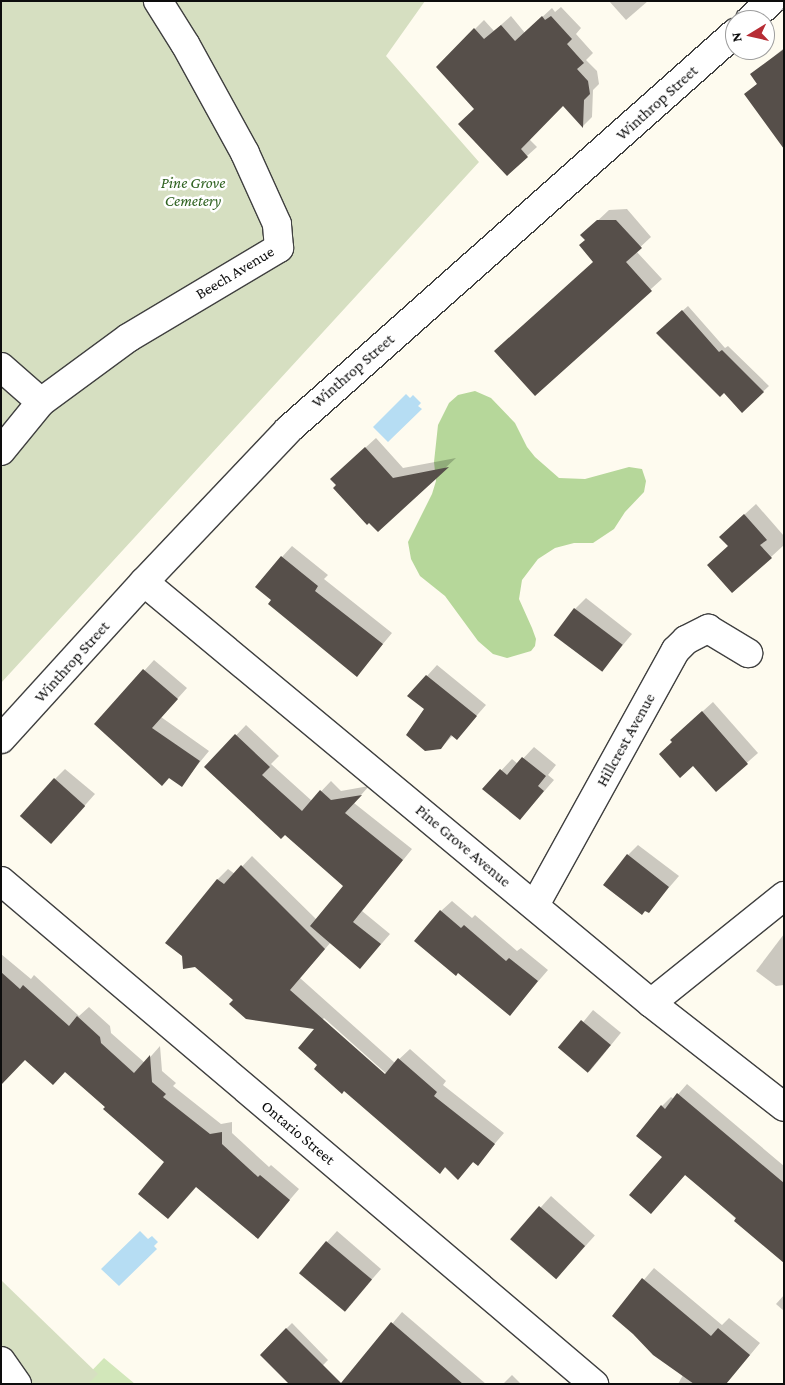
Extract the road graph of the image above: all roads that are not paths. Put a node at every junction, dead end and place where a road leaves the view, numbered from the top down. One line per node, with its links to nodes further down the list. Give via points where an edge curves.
1 (158, 1): 6 (street, Beech Avenue, via 245,154 277,224 279,248 128,338)
2 (771, 1): 3 (street)
3 (761, 10)
4 (725, 42): 8 (street, Winthrop Street, via 309,410)
5 (1, 367): 6 (street)
6 (41, 402): 7 (street, Beech Avenue)
7 (1, 451)
8 (144, 582): 10 (street, Winthrop Street); 13 (street, Pine Grove Avenue)
9 (748, 653): 13 (street, Hillcrest Avenue, via 708,629 686,640 676,650)
10 (1, 739)
11 (1, 881): 18 (street, Ontario Street)
12 (784, 896): 14 (street)
13 (535, 905): 14 (street, Pine Grove Avenue)
14 (651, 1003): 15 (street, Pine Grove Avenue)
15 (784, 1107)
16 (1, 1361): 17 (street)
17 (17, 1384)
18 (594, 1384)

